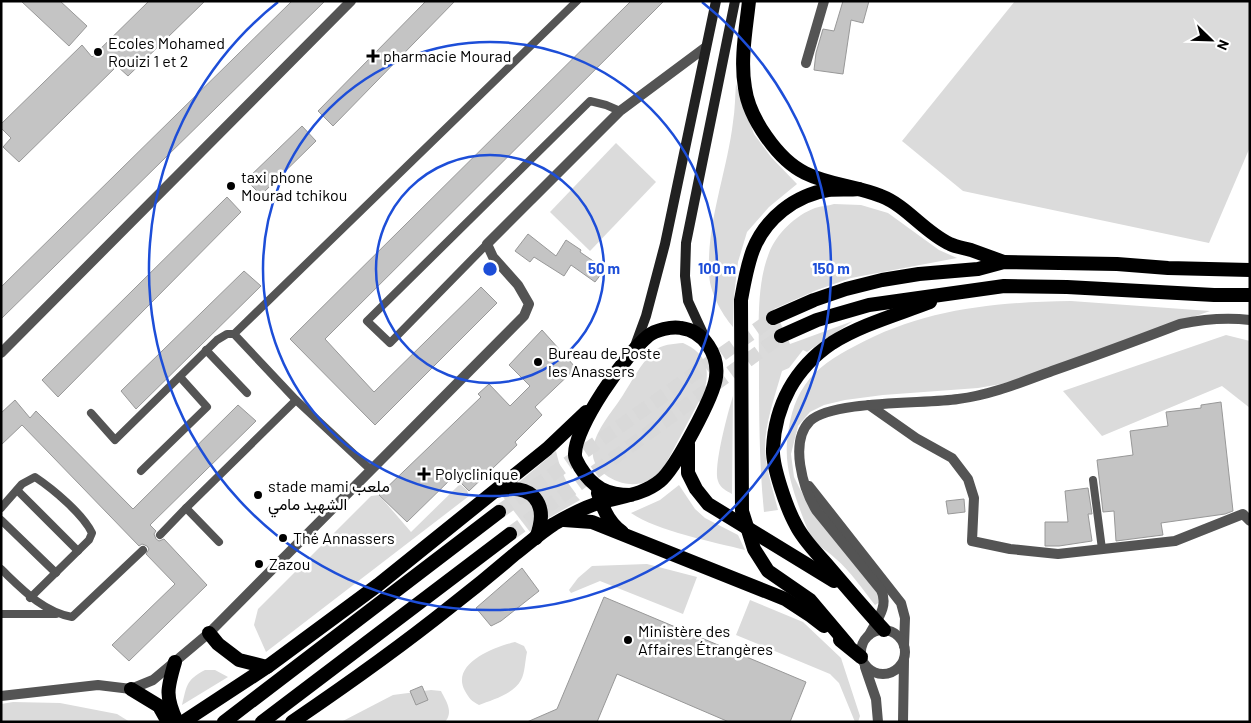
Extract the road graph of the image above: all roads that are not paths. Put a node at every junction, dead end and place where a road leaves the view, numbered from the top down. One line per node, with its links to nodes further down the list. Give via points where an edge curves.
1 (351, 1): 23 (street)
2 (577, 1): 18 (lane)
3 (716, 1): 7 (main road)
4 (735, 1): 22 (main road, via 686,243 688,301)
5 (749, 1): 10 (highway, via 745,89 756,122 782,155 804,173)
6 (824, 1): 8 (street)
7 (706, 48): 9 (street); 21 (main road, via 665,244 646,316)
8 (806, 63)
9 (620, 111): 11 (street); 11 (lane, via 590,102 367,320 390,343)
10 (859, 189): 12 (highway, via 898,205 949,244); 62 (highway, via 828,190 802,197 779,213 753,249 741,300 742,511 754,549 768,571 810,600)
11 (487, 244): 31 (street, via 493,257 518,285 529,304 524,316)
12 (1004, 262): 13 (highway); 16 (highway, via 978,269 919,274 864,284 814,300)
13 (1250, 270)
14 (947, 295): 15 (highway, via 1004,286); 19 (highway, via 869,305 816,320); 56 (highway, via 832,343 812,359 784,397 776,423 773,451 784,499 808,545)
15 (1250, 295)
16 (773, 318)
17 (1250, 320): 28 (street, via 1205,319 1180,324 983,395 935,402)
18 (234, 334): 20 (lane, via 227,334); 26 (lane)
19 (781, 336)
20 (206, 350): 24 (lane); 25 (lane)
21 (632, 352): 22 (highway, via 649,334 681,327 702,338); 27 (highway)
22 (712, 352): 30 (highway, via 716,378)
23 (1, 353)
24 (180, 376): 29 (lane, via 115,440); 32 (lane, via 207,407)
25 (246, 392)
26 (296, 400): 31 (lane); 41 (lane)
27 (595, 402): 35 (highway, via 583,425 574,457); 37 (highway, via 547,449)
28 (868, 405): 33 (street, via 824,412 810,422 799,451); 51 (street, via 952,458 968,479 974,498 972,541 1058,554)
29 (91, 413)
30 (688, 440): 38 (highway, via 661,480 647,490); 56 (highway, via 688,473 708,504)
31 (371, 470): 61 (street)
32 (141, 472)
33 (804, 479): 60 (street, via 816,510 881,590 884,604); 63 (street, via 901,603 906,618)
34 (1093, 480): 51 (lane)
35 (596, 486): 38 (highway, via 607,493); 39 (highway)
36 (17, 490): 40 (lane); 53 (lane); 53 (lane, via 35,477 87,523 92,533)
37 (494, 492): 49 (highway, via 507,488 523,489 533,496 542,516); 67 (highway, via 378,585)
38 (631, 495): 39 (highway)
39 (601, 502): 44 (highway); 47 (highway, via 615,527)
40 (1, 508)
41 (186, 508): 48 (lane); 50 (lane)
42 (499, 512): 73 (highway)
43 (1, 520): 55 (lane)
44 (563, 520): 47 (highway, via 592,522); 49 (highway)
45 (1250, 521): 51 (street, via 1243,514 1175,541)
46 (510, 534): 74 (highway)
47 (626, 534): 62 (highway, via 785,599)
48 (160, 535)
49 (536, 538): 75 (highway, via 448,608)
50 (219, 542)
51 (1102, 549)
52 (142, 550): 59 (lane, via 72,617)
53 (78, 551): 55 (lane)
54 (1, 569): 57 (lane)
55 (56, 573): 57 (lane)
56 (849, 591): 60 (highway)
57 (30, 598): 59 (lane)
58 (1, 614): 59 (lane)
59 (58, 614)
60 (880, 626): 63 (street, via 896,634); 65 (street, via 862,645)
61 (209, 633): 66 (street); 67 (highway, via 239,660)
62 (848, 645): 65 (highway)
63 (904, 646): 64 (street)
64 (904, 658): 65 (street, via 896,670 882,675 875,673); 77 (street)
65 (862, 660): 76 (street, via 876,699)
66 (175, 662): 68 (street, via 153,680); 71 (highway, via 168,700)
67 (267, 667): 72 (highway)
68 (131, 690): 69 (street, via 98,685); 70 (highway, via 159,706)
69 (1, 696)
70 (168, 722)
71 (177, 722)
72 (183, 722)
73 (224, 722)
74 (262, 722)
75 (292, 722)
76 (878, 722)
77 (903, 722)

